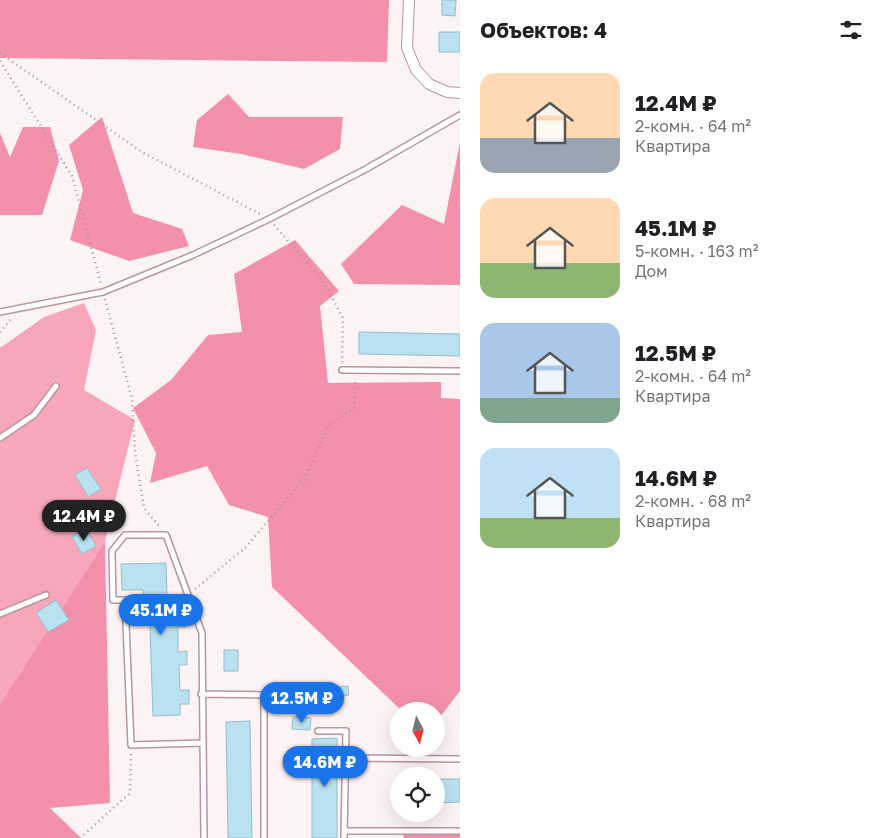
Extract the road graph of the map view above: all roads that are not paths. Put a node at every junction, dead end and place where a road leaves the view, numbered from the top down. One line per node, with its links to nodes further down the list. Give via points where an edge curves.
1 (409, 0): 2 (street, via 407,48 416,70 429,84 447,92)
2 (460, 93)
3 (460, 115): 4 (lane, via 366,169 192,254 103,292)
4 (0, 312)
5 (342, 370): 6 (lane)
6 (460, 371)
7 (56, 386): 8 (lane, via 34,415)
8 (0, 438)
9 (46, 595): 10 (lane)
10 (0, 614)
11 (201, 694): 13 (lane); 13 (lane, via 202,634 166,535 125,535 112,551 113,600 125,600 131,745); 19 (lane, via 264,695)
12 (318, 731): 14 (lane, via 346,731)
13 (202, 743): 18 (lane)
14 (346, 758): 15 (lane); 16 (lane)
15 (460, 759)
16 (345, 831): 17 (lane); 20 (lane)
17 (460, 831)
18 (204, 838)
19 (264, 838)
20 (344, 838)

